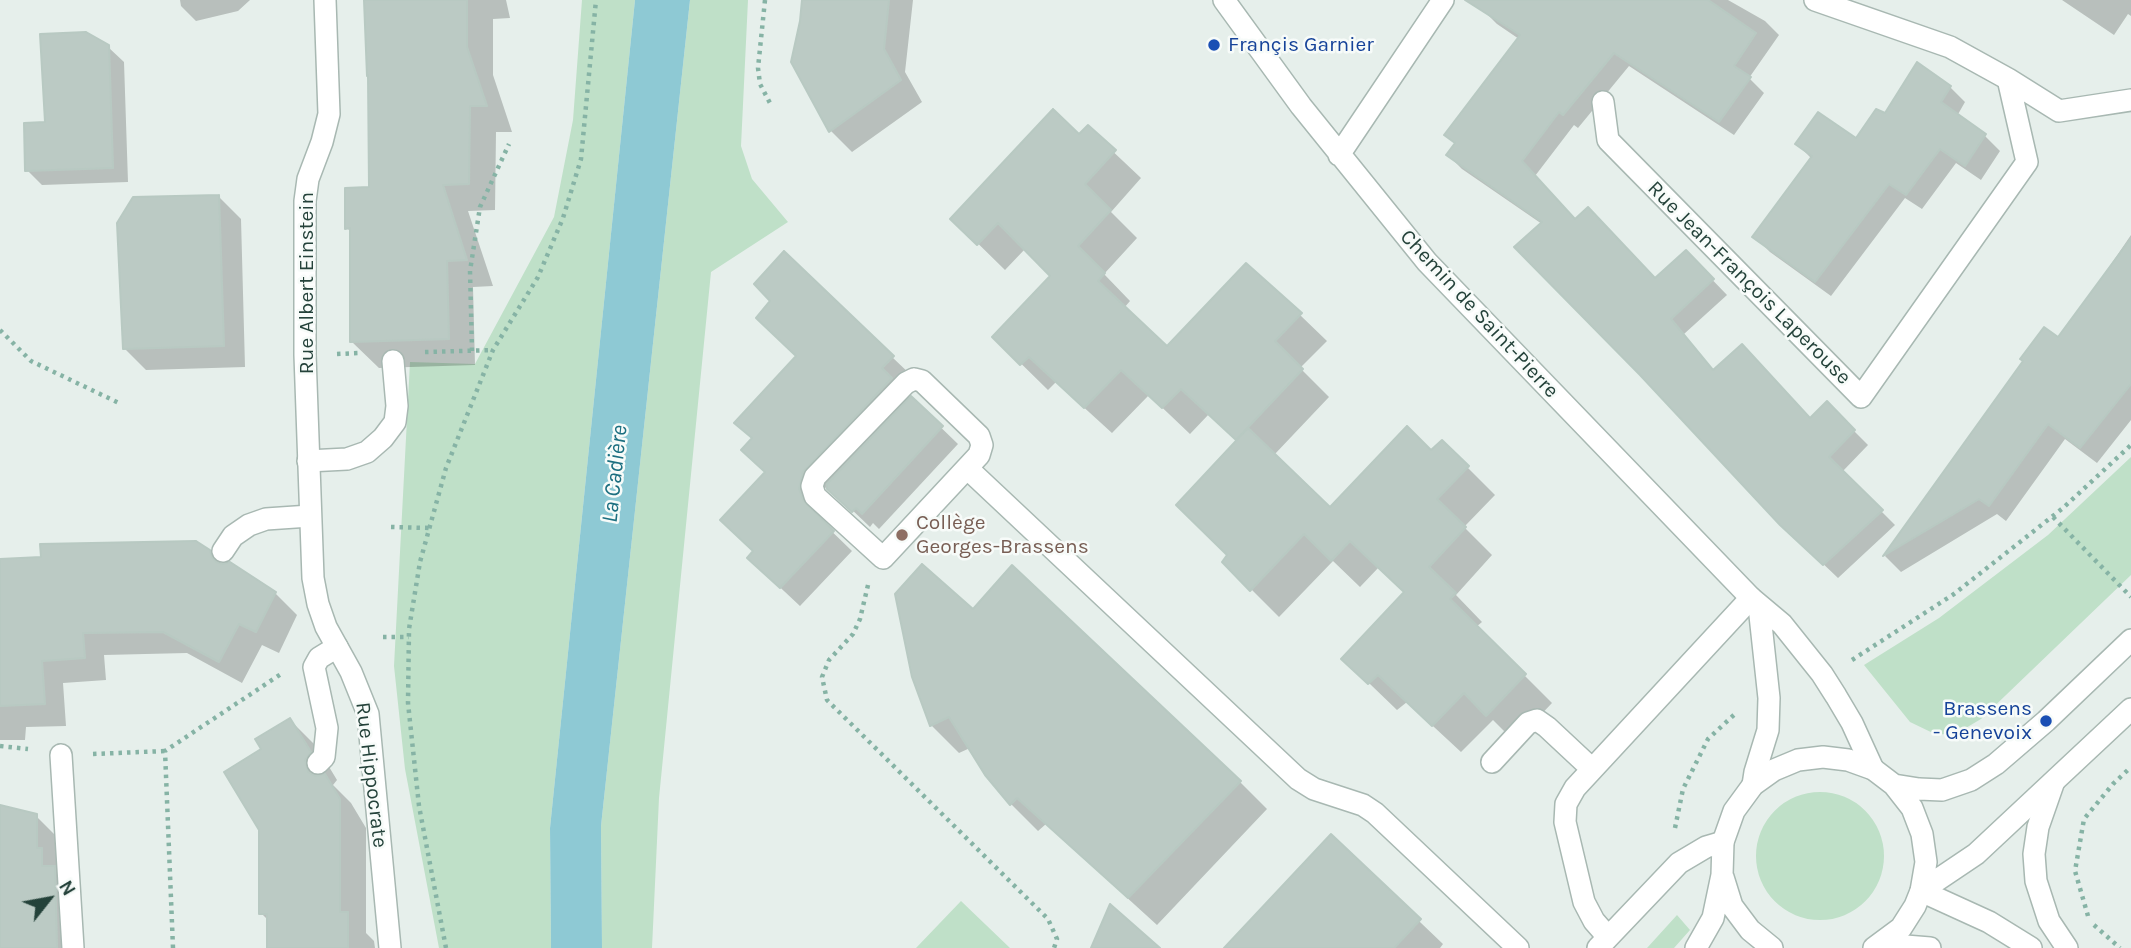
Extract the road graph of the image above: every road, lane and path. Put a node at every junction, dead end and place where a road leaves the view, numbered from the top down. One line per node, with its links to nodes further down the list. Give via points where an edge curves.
1 (325, 0): 18 (street, Rue Albert Einstein, via 329,114 305,201)
2 (596, 0): 24 (path, via 581,159 563,218 538,277 493,350 446,468)
3 (765, 0): 10 (path, via 758,68)
4 (1224, 0): 12 (street, Chemin de Saint-Pierre)
5 (1443, 0): 12 (street)
6 (1815, 0): 7 (street, via 1950,47)
7 (2008, 79): 8 (street, via 2059,111); 9 (street, Rue Jean-François Laperouse, via 2027,162 1861,397 1608,140)
8 (2131, 100)
9 (1603, 102)
10 (771, 105)
11 (509, 144): 14 (path, via 480,207 470,271)
12 (1339, 155): 28 (street, Chemin de Saint-Pierre, via 1427,262)
13 (0, 330): 16 (path, via 32,361)
14 (472, 351)
15 (393, 361): 18 (street, via 397,406 394,422 383,438 367,452 347,460)
16 (121, 404)
17 (2131, 445): 22 (path)
18 (308, 461): 20 (street, Rue Albert Einstein)
19 (967, 468): 26 (street); 26 (street, via 979,455 979,436 922,381 914,379 815,477 815,496); 57 (street, via 1298,779 1375,813)
20 (308, 486): 21 (street, Rue Hippocrate)
21 (310, 516): 25 (street, via 249,525 233,536); 32 (street, Rue Hippocrate, via 318,604)
22 (2053, 517): 27 (path); 33 (path, via 1954,594)
23 (391, 527): 24 (path)
24 (430, 528): 29 (path)
25 (223, 551)
26 (883, 558): 56 (path, via 869,580 853,634 829,660 822,677 827,700 1048,919 1057,939)
27 (2131, 597)
28 (1755, 602): 41 (street); 42 (street, Chemin de Saint-Pierre, via 1782,624 1822,674 1852,723); 44 (street, via 1769,698 1768,730)
29 (409, 637): 30 (path); 55 (path, via 408,703 419,806)
30 (383, 638)
31 (2131, 640): 45 (street, via 2036,729 1971,780 1942,790)
32 (337, 648): 34 (street, via 319,658); 54 (street, Rue Hippocrate, via 368,714)
33 (1849, 661)
34 (314, 667): 39 (street, via 327,727 324,757); 53 (path, via 291,667 165,751)
35 (1744, 709): 46 (path, via 1708,739 1683,789)
36 (2131, 709): 43 (street)
37 (61, 755): 52 (street)
38 (1492, 762): 41 (street, via 1528,723 1537,720)
39 (318, 763)
40 (2131, 767): 63 (path, via 2084,819 2075,871 2090,922)
41 (1592, 769): 50 (street, via 1566,804 1566,822 1584,902)
42 (1872, 769): 44 (street, via 1823,757 1774,770); 45 (street)
43 (2053, 784): 49 (street, via 1976,854); 62 (street, via 2038,827 2036,881 2049,921)
44 (1754, 785): 47 (street, via 1734,811)
45 (1894, 785): 49 (street, via 1912,808 1922,834 1926,862)
46 (1674, 834)
47 (1723, 842): 48 (street); 50 (street, via 1706,846 1679,863)
48 (1722, 875): 58 (street, via 1713,918); 59 (street, via 1732,906 1749,930)
49 (1921, 891): 51 (street, via 1900,928); 61 (street, via 1989,922)
50 (1603, 942)
51 (1878, 947): 60 (street)
52 (73, 948)
53 (173, 948)
54 (390, 948)
55 (446, 948)
56 (1054, 948)
57 (1518, 948)
58 (1696, 948)
59 (1772, 948)
60 (1930, 948)
61 (2031, 948)
62 (2067, 948)
63 (2120, 948)

